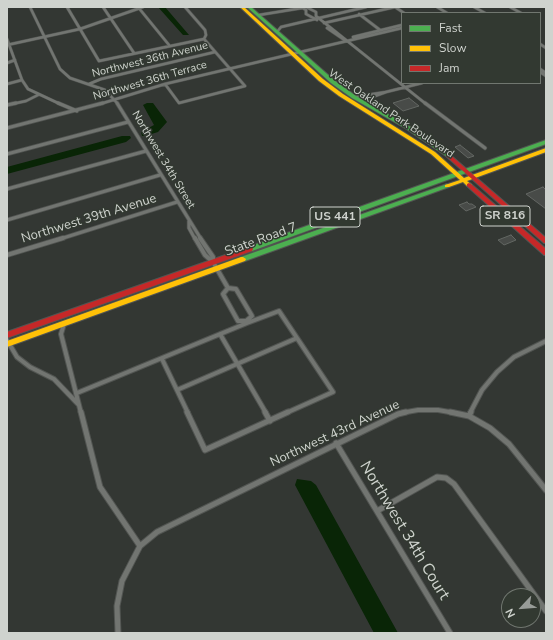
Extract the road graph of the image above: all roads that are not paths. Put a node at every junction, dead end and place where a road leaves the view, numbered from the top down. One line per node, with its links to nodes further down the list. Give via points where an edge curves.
1 (30, 7): 27 (street, Northwest 34th Street)
2 (67, 7): 24 (street)
3 (103, 7): 20 (street)
4 (143, 7): 13 (street)
5 (185, 7): 29 (street, via 205,30)
6 (242, 7): 17 (main road, West Oakland Park Boulevard / SR 816)
7 (302, 7): 8 (street); 17 (street); 19 (street, via 306,14)
8 (307, 7): 19 (street, via 316,12)
9 (366, 7): 14 (street)
10 (395, 7): 18 (street)
11 (474, 7): 15 (street)
12 (510, 7): 16 (street)
13 (139, 8): 20 (street); 33 (street)
14 (353, 10): 18 (street); 19 (street)
15 (483, 12)
16 (519, 12)
17 (255, 15): 26 (main road, West Oakland Park Boulevard / SR 816); 36 (main road, West Oakland Park Boulevard / SR 816)
18 (360, 15): 21 (street); 25 (street)
19 (317, 18): 21 (street); 26 (street, via 281,27)
20 (111, 19): 24 (street); 34 (street)
21 (323, 23): 30 (street); 31 (street)
22 (401, 26): 25 (street, Northwest 36th Terrace)
23 (401, 26): 31 (street, Northwest 36th Terrace)
24 (80, 29): 27 (street); 34 (street, via 99,61)
25 (380, 30): 31 (street, Northwest 36th Terrace)
26 (276, 32): 36 (main road, West Oakland Park Boulevard / SR 816)
27 (45, 36): 32 (street); 42 (street, Northwest 34th Street, via 60,69 70,78)
28 (7, 39): 32 (street)
29 (204, 40): 33 (street); 35 (street)
30 (342, 40): 31 (street, Northwest 36th Terrace); 36 (street, Northwest 36th Terrace)
31 (346, 40): 36 (street, Northwest 36th Terrace); 45 (street)
32 (8, 45): 37 (street)
33 (169, 45): 34 (street)
34 (134, 52)
35 (215, 52): 39 (street); 42 (street, Northwest 36th Avenue)
36 (295, 52): 39 (street, Northwest 36th Terrace); 51 (main road, West Oakland Park Boulevard / SR 816, via 321,80)
37 (15, 60): 38 (street); 40 (street)
38 (7, 63)
39 (229, 68): 43 (street, Northwest 36th Terrace); 43 (street, via 245,86 179,103)
40 (22, 80): 41 (street); 49 (street, via 28,89)
41 (7, 84)
42 (89, 84): 50 (street, Northwest 34th Street, via 104,90)
43 (165, 84): 50 (street, Northwest 36th Terrace)
44 (401, 84): 47 (street)
45 (401, 84)
46 (418, 84): 47 (street)
47 (405, 87): 48 (street); 57 (street)
48 (386, 92): 51 (street); 51 (street, via 383,95)
49 (38, 95): 52 (street, via 26,101); 53 (street)
50 (115, 99): 53 (street, Northwest 36th Terrace); 54 (street, Northwest 34th Street)
51 (354, 99): 61 (main road, West Oakland Park Boulevard / SR 816, via 418,134); 62 (main road, West Oakland Park Boulevard / SR 816)
52 (7, 105)
53 (77, 111): 55 (street, Northwest 36th Terrace)
54 (128, 122): 59 (street, Northwest 34th Street); 60 (street)
55 (7, 128)
56 (546, 142): 61 (main road, State Road 7 / US 441)
57 (485, 148)
58 (546, 150): 64 (main road, State Road 7 / US 441)
59 (146, 151): 63 (street, Northwest 34th Street); 66 (street)
60 (7, 154)
61 (466, 170): 62 (main road, State Road 7 / US 441); 64 (main road, West Oakland Park Boulevard / SR 816)
62 (457, 173): 65 (main road, West Oakland Park Boulevard / SR 816); 68 (main road, State Road 7 / US 441)
63 (160, 175): 67 (street, Northwest 34th Street); 69 (street)
64 (473, 176): 65 (main road, State Road 7 / US 441); 71 (main road, West Oakland Park Boulevard / SR 816)
65 (464, 180): 70 (main road, State Road 7 / US 441); 72 (main road, West Oakland Park Boulevard / SR 816)
66 (7, 189)
67 (177, 202): 73 (street, Northwest 39th Avenue); 74 (street, Northwest 34th Street, via 205,255)
68 (344, 214): 70 (main road, via 346,217 341,220); 74 (main road, State Road 7 / US 441)
69 (7, 220)
70 (303, 238): 75 (main road, State Road 7 / US 441)
71 (546, 241)
72 (546, 253)
73 (7, 255)
74 (213, 262): 75 (street, Northwest 34th Street); 80 (main road, State Road 7 / US 441)
75 (217, 269): 76 (street, Northwest 34th Street); 78 (main road, State Road 7 / US 441)
76 (228, 288): 77 (street, Northwest 34th Street, via 236,289 252,316); 77 (street, Northwest 34th Street, via 223,294 229,305 238,321)
77 (247, 322): 79 (street); 81 (street, via 279,311)
78 (64, 324): 83 (main road, State Road 7 / US 441); 87 (street, via 61,334)
79 (220, 334): 84 (street); 85 (street)
80 (7, 335)
81 (297, 338): 85 (street); 90 (street, via 333,392)
82 (546, 341): 89 (street, via 514,357 496,372 482,390)
83 (8, 342): 88 (street, via 12,351 23,362 54,378)
84 (162, 359): 86 (street); 87 (street)
85 (238, 364): 86 (street); 90 (street)
86 (177, 390): 90 (street, via 205,450)
87 (77, 393): 88 (street)
88 (78, 404): 94 (street, via 100,488)
89 (469, 416): 91 (street, Northwest 43rd Avenue, via 438,410 398,414); 92 (street, Northwest 43rd Avenue, via 490,428 509,444)
90 (270, 421)
91 (336, 443): 93 (street, Northwest 34th Court); 94 (street, Northwest 43rd Avenue, via 157,532)
92 (546, 490)
93 (377, 511): 95 (street, via 437,477 446,478 454,484); 97 (street, Northwest 34th Court)
94 (140, 546): 96 (street, via 122,581 117,606)
95 (546, 611)
96 (118, 633)
97 (450, 633)

